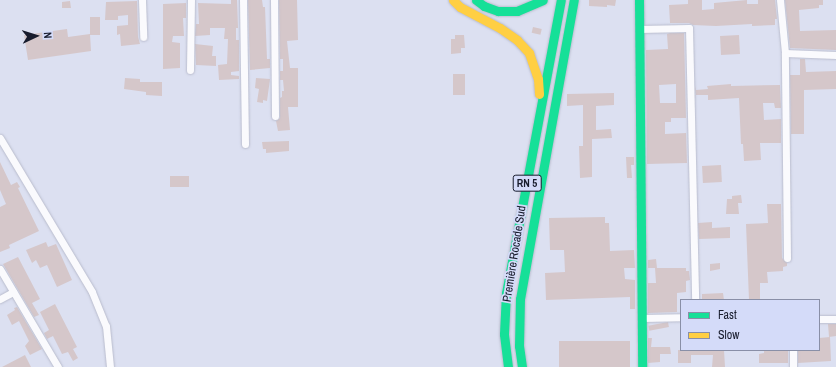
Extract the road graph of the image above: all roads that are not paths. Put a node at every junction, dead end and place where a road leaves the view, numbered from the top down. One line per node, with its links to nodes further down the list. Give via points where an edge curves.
1 (142, 0): 13 (street)
2 (191, 0): 16 (street)
3 (244, 0): 20 (street)
4 (274, 0): 17 (street)
5 (453, 0): 18 (main road, via 460,7 500,28 517,40 529,53 538,79)
6 (476, 0): 7 (main road, via 498,11 517,12)
7 (543, 0)
8 (561, 0): 18 (main road, Première Rocade Sud / RN 5)
9 (574, 0): 35 (main road, Première Rocade Sud / RN 5, via 520,299 519,346)
10 (639, 0): 12 (main road)
11 (780, 0): 14 (street)
12 (639, 29): 25 (street, via 689,28); 26 (main road)
13 (143, 37)
14 (785, 53): 15 (street); 21 (street)
15 (836, 55)
16 (190, 70)
17 (275, 116)
18 (539, 123): 34 (main road, Première Rocade Sud / RN 5, via 506,293 504,334)
19 (0, 138): 33 (street, via 92,292 106,326)
20 (245, 144)
21 (787, 258)
22 (0, 269): 23 (street)
23 (13, 292): 24 (street); 32 (street)
24 (0, 299)
25 (695, 299)
26 (642, 318): 27 (street); 36 (main road)
27 (680, 318)
28 (820, 319): 29 (street)
29 (836, 319)
30 (793, 351): 31 (street)
31 (793, 366)
32 (58, 367)
33 (110, 367)
34 (508, 367)
35 (522, 367)
36 (642, 367)

